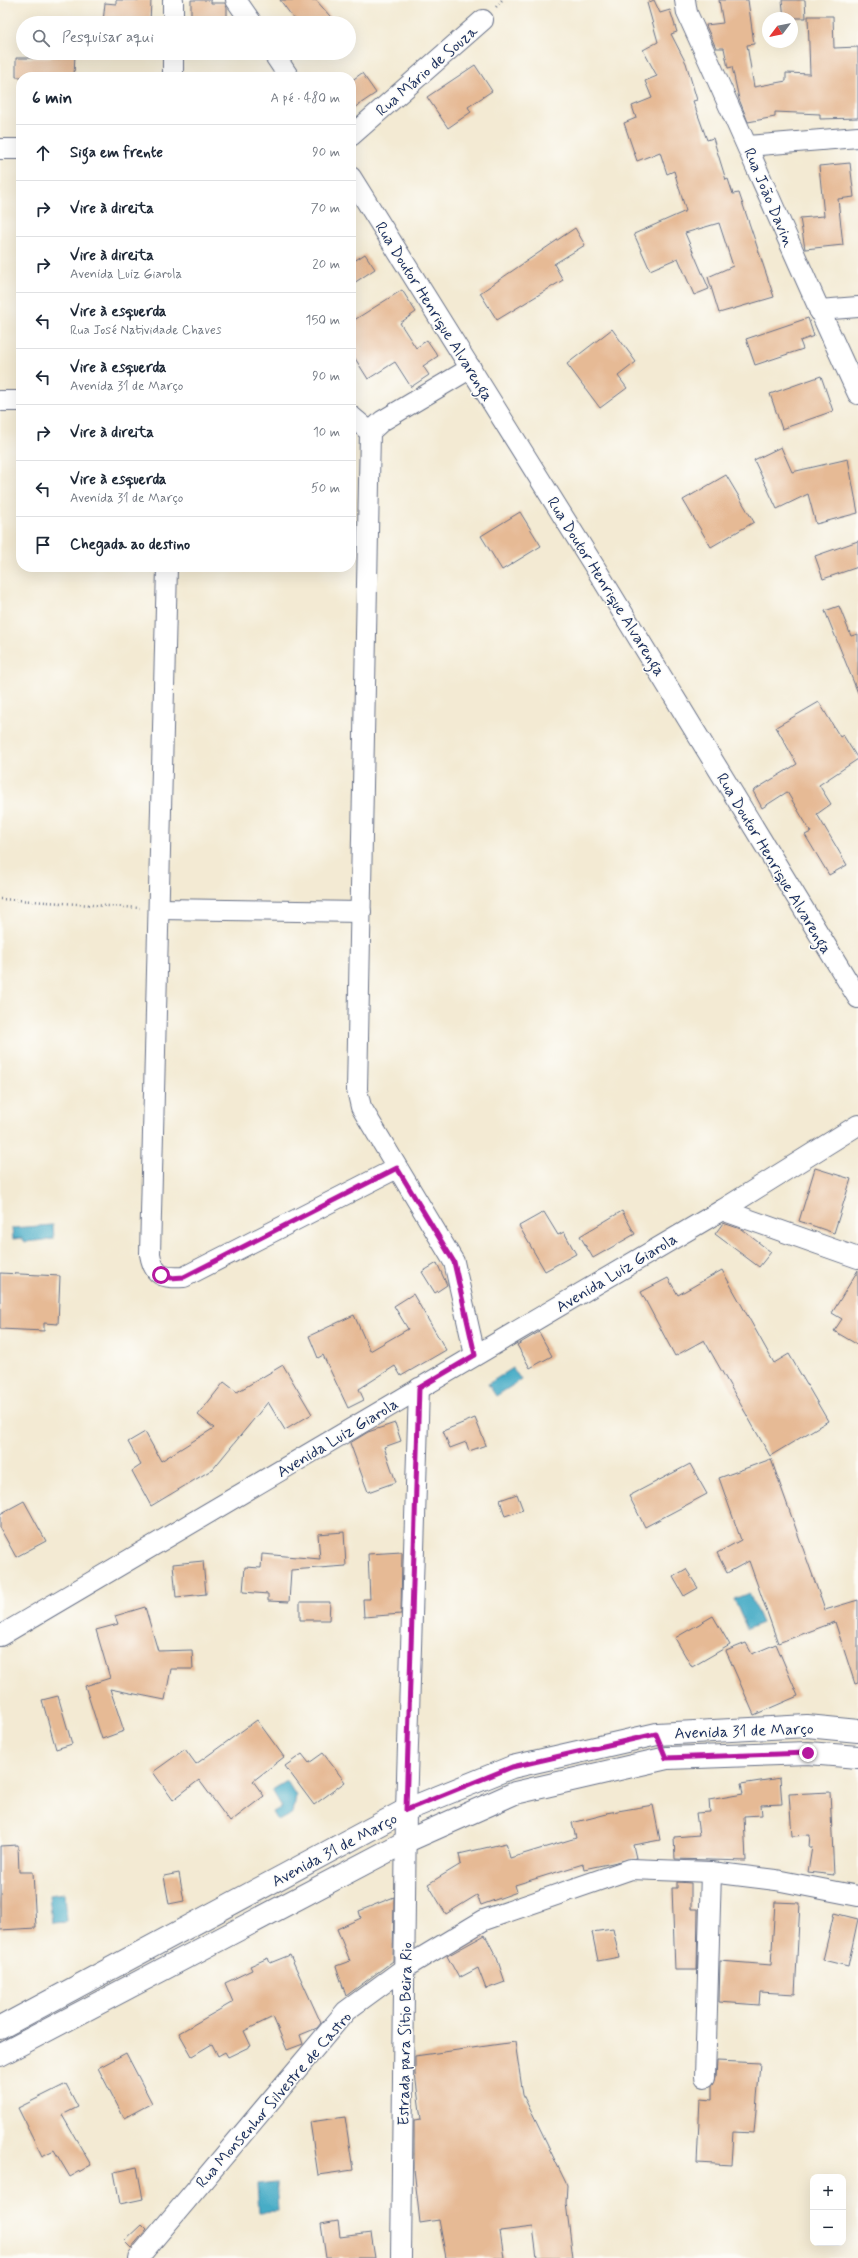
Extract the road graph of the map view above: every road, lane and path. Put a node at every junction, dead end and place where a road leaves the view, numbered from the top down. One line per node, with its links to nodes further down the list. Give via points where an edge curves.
1 (173, 0): 4 (street)
2 (236, 0): 5 (street)
3 (685, 0): 13 (street, Rua João Davin, via 686,13)
4 (173, 16)
5 (247, 16)
6 (483, 20): 11 (street, Rua Mário de Souza)
7 (173, 60): 9 (street)
8 (278, 60): 10 (street)
9 (172, 72)
10 (286, 72)
11 (356, 132)
12 (858, 137): 13 (street)
13 (748, 146): 18 (street, Rua João Davin)
14 (0, 149): 15 (street)
15 (16, 149)
16 (356, 185): 19 (street, Rua Doutor Henrique Alvarenga)
17 (858, 307): 18 (street)
18 (819, 310): 20 (street, Rua João Davin)
19 (471, 368): 24 (street, via 382,421); 29 (street, Rua Doutor Henrique Alvarenga)
20 (858, 394)
21 (0, 401): 22 (street)
22 (16, 401)
23 (356, 420): 24 (street)
24 (370, 432): 28 (street)
25 (167, 572): 27 (street)
26 (0, 899): 27 (path)
27 (159, 910): 28 (street); 31 (street, via 150,1254 153,1268 170,1278 184,1277)
28 (361, 912): 31 (street, via 357,1090 361,1108)
29 (858, 998)
30 (858, 1125): 32 (street, Avenida Luiz Giarola)
31 (397, 1168): 34 (street, via 454,1262)
32 (722, 1210): 33 (street); 34 (street, Avenida Luiz Giarola)
33 (858, 1258)
34 (475, 1355): 35 (street, Avenida Luiz Giarola)
35 (419, 1388): 36 (street, Avenida Luiz Giarola); 41 (street, Estrada para Sítio Beira Rio)
36 (0, 1636)
37 (858, 1731): 38 (main road, Avenida 31 de Março, via 806,1726)
38 (656, 1734): 40 (main road); 41 (main road, Avenida 31 de Março, via 512,1767)
39 (858, 1757): 40 (main road, Avenida 31 de Março, via 808,1753)
40 (666, 1758): 42 (main road, Avenida 31 de Março, via 515,1794)
41 (406, 1810): 42 (street, Estrada para Sítio Beira Rio); 46 (main road, Avenida 31 de Março)
42 (407, 1841): 45 (street, Estrada para Sítio Beira Rio); 47 (main road, Avenida 31 de Março)
43 (711, 1872): 44 (street, Rua Monsenhor Silvestre de Castro, via 776,1880); 45 (street, Rua Monsenhor Silvestre de Castro, via 631,1869 484,1920); 50 (street)
44 (858, 1896)
45 (406, 1967): 51 (street, Rua Monsenhor Silvestre de Castro, via 346,2011); 52 (street, Estrada para Sítio Beira Rio)
46 (86, 1982): 47 (main road); 48 (main road, Avenida 31 de Março)
47 (100, 2002): 49 (main road, Avenida 31 de Março)
48 (0, 2028)
49 (0, 2055)
50 (705, 2077)
51 (138, 2258)
52 (401, 2258)

